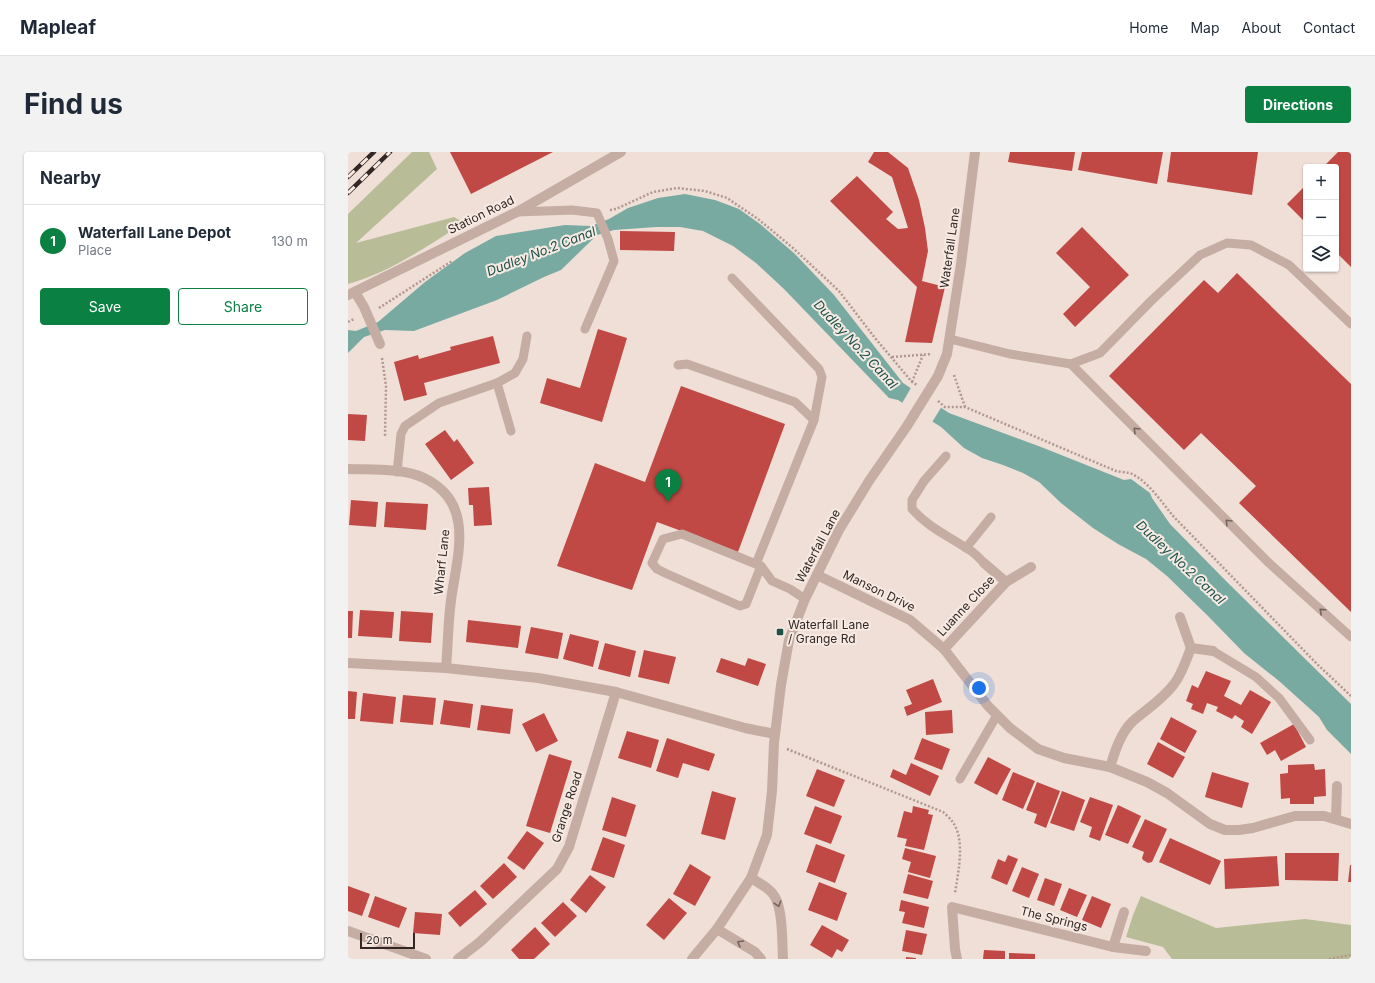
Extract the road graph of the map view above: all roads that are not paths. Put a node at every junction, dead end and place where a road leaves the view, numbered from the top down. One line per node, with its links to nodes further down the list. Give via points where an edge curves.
1 (621, 152): 3 (street, Station Road)
2 (975, 152): 9 (street, Waterfall Lane)
3 (517, 212): 5 (street, Station Road); 7 (lane, via 572,210 597,213 614,261)
4 (732, 278): 14 (lane, via 819,370 822,377)
5 (351, 294): 10 (street, via 364,307)
6 (1351, 324): 11 (lane, via 1289,265 1251,245 1227,243 1200,255 1100,353)
7 (585, 329)
8 (527, 336): 13 (lane, via 523,359 515,373)
9 (950, 340): 11 (lane, via 1010,354); 24 (street, Waterfall Lane, via 938,376 839,530)
10 (380, 344)
11 (1071, 364): 28 (lane, one-way to 11, via 1269,563)
12 (678, 365): 14 (lane, via 687,364 796,402)
13 (497, 383): 15 (lane); 18 (lane, via 439,403 405,426 401,434)
14 (814, 420): 22 (lane)
15 (510, 431)
16 (946, 456): 20 (lane, via 924,481 912,500 912,509 921,519)
17 (348, 469): 18 (street, Wharf Lane)
18 (397, 472): 33 (street, Wharf Lane, via 417,476 432,483 449,498 458,516 460,536)
19 (991, 517): 20 (lane)
20 (966, 548): 21 (lane)
21 (984, 563): 25 (street, Luanne Close)
22 (758, 565): 22 (lane, via 682,534 663,539 652,563 665,573 740,606 746,604); 26 (lane, via 772,582)
23 (1031, 567): 25 (street, Luanne Close)
24 (817, 575): 26 (street, Waterfall Lane); 30 (street, Manson Drive, via 910,620)
25 (1006, 582): 30 (street, Luanne Close)
26 (805, 599): 36 (street, Waterfall Lane, via 789,640)
27 (1180, 617): 29 (street)
28 (1351, 637)
29 (1190, 648): 31 (street); 38 (street, via 1174,684 1124,732)
30 (944, 649): 35 (street, Manson Drive)
31 (1213, 651): 37 (lane, via 1256,676 1279,698)
32 (348, 662): 33 (street)
33 (446, 668): 34 (street, via 538,678)
34 (616, 692): 36 (street, via 745,728); 50 (street, Grange Road, via 569,846 557,869 480,942)
35 (997, 715): 38 (street, Manson Drive, via 1038,749 1064,758); 39 (lane)
36 (775, 739): 43 (street, Waterfall Lane, via 767,835)
37 (1310, 740)
38 (1110, 767): 41 (street, Manson Drive, via 1148,782 1210,824 1225,830 1253,828 1295,816)
39 (960, 779)
40 (1337, 786): 41 (street)
41 (1336, 818): 42 (street, Manson Drive)
42 (1351, 824)
43 (751, 878): 45 (street, Waterfall Lane); 53 (street, one-way to 53, via 768,889 780,909)
44 (1124, 912): 47 (street)
45 (717, 929): 51 (street, Waterfall Lane); 52 (street, one-way to 45, via 755,952)
46 (348, 931): 49 (street)
47 (1112, 947): 48 (street, The Springs); 54 (street, The Springs, via 952,908)
48 (1146, 951)
49 (426, 959)
50 (458, 959)
51 (692, 959)
52 (761, 959)
53 (782, 959)
54 (957, 959)

